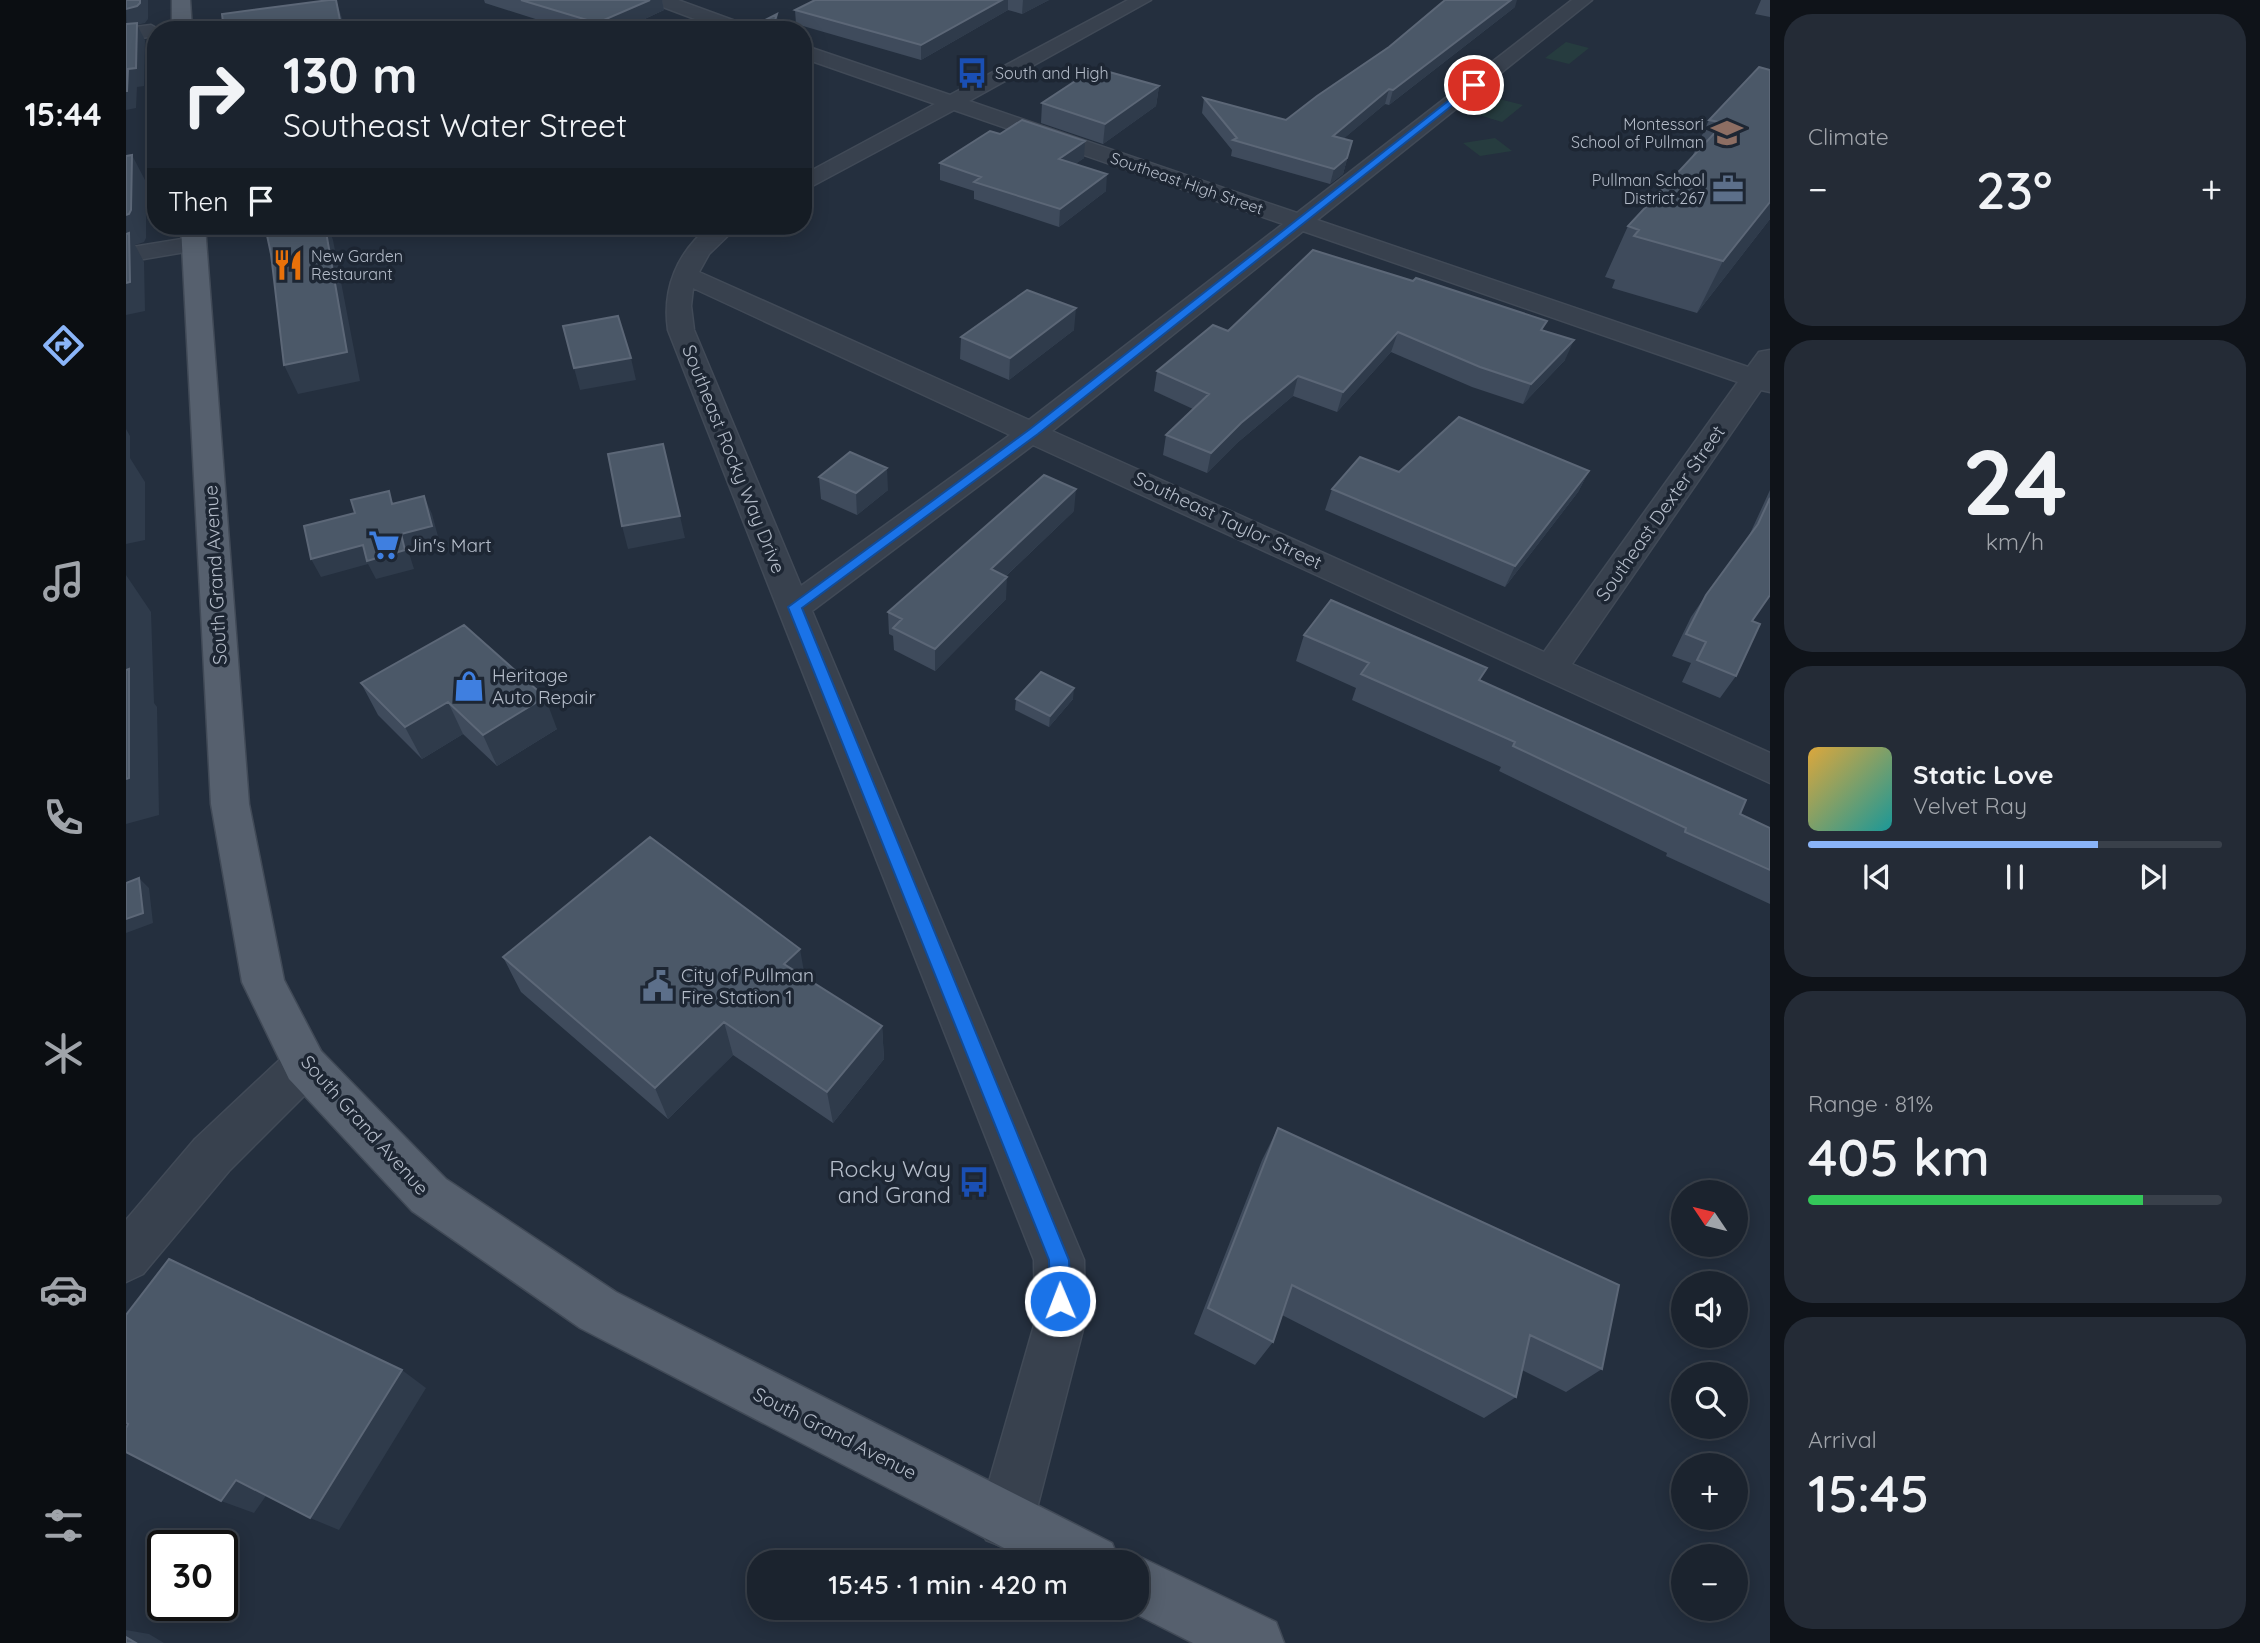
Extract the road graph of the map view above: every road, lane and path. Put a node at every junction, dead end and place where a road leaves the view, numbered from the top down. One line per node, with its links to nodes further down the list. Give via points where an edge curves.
1 (181, 0): 7 (main road)
2 (661, 0): 6 (street)
3 (1142, 0): 13 (street)
4 (1583, 0): 15 (street)
5 (724, 5): 6 (street)
6 (703, 14): 8 (street); 9 (street)
7 (182, 21)
8 (686, 21)
9 (720, 21)
10 (147, 31): 11 (street)
11 (126, 34)
12 (812, 54): 13 (street, Southeast High Street)
13 (952, 103): 14 (street); 15 (street, Southeast High Street)
14 (812, 178)
15 (1299, 222): 20 (street, Southeast High Street); 21 (street)
16 (193, 235): 18 (street); 25 (main road, South Grand Avenue, via 230,804 263,982)
17 (716, 235): 19 (street, via 696,254)
18 (126, 255)
19 (681, 289): 21 (street, Southeast Taylor Street); 22 (street, Southeast Rocky Way Drive, via 681,330)
20 (1765, 373): 23 (street, Southeast Dexter Street)
21 (1034, 431): 22 (street); 23 (street, Southeast Taylor Street)
22 (795, 607): 27 (street, Southeast Rocky Way Drive, via 1059,1260 1060,1322)
23 (1550, 669): 24 (street, Southeast Taylor Street)
24 (1770, 769)
25 (305, 1065): 26 (street, via 212,1156); 27 (main road, South Grand Avenue, via 429,1195 598,1310)
26 (126, 1257)
27 (1006, 1520): 28 (main road, South Grand Avenue)
28 (1066, 1550)
29 (1149, 1590): 30 (main road)
30 (1255, 1643)

